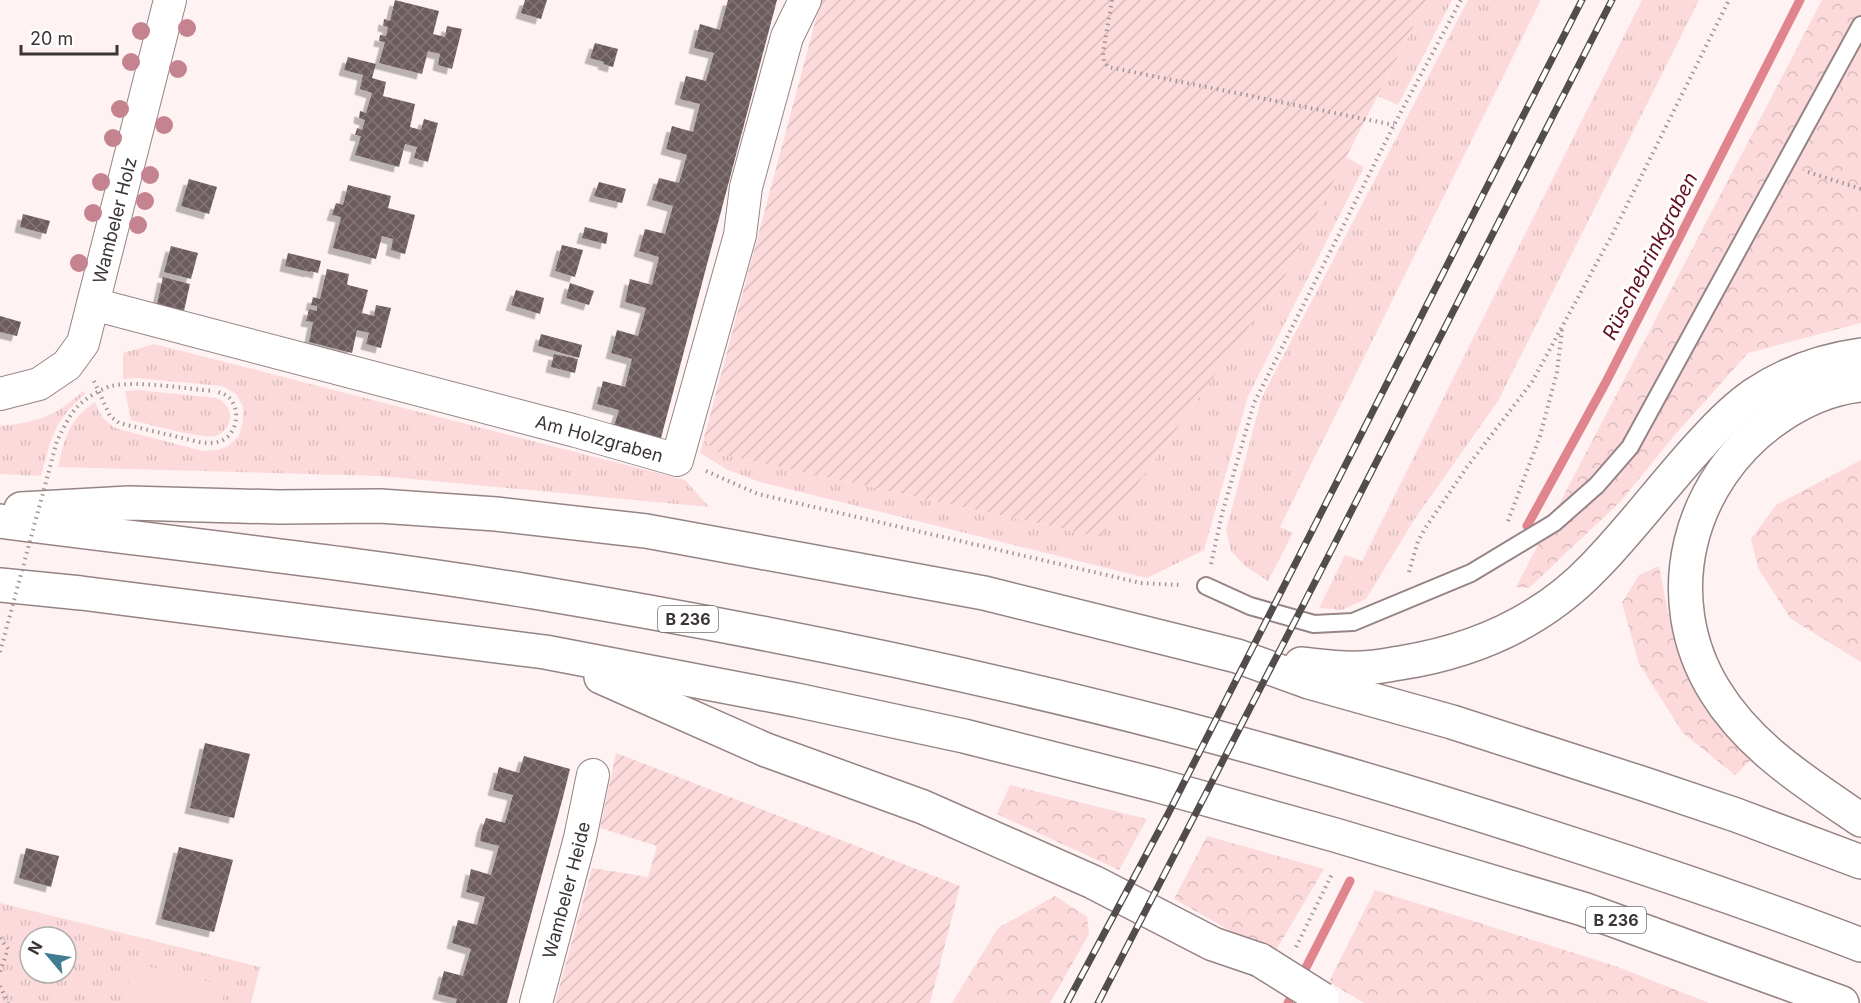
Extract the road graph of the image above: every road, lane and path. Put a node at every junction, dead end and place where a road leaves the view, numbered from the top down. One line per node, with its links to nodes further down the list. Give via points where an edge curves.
1 (170, 0): 10 (street, Wambeler Holz)
2 (805, 0): 16 (street, Am Holzgraben, via 787,37 746,187 740,235)
3 (1112, 0): 7 (path, via 1103,52 1108,67)
4 (1461, 0): 7 (path)
5 (1729, 0): 11 (path, via 1612,235)
6 (1861, 25): 8 (lane)
7 (1394, 125): 21 (path, via 1254,403)
8 (1785, 165): 9 (path); 22 (lane, via 1630,447 1597,485 1554,523 1470,573)
9 (1861, 189)
10 (93, 304): 12 (street, Wambeler Holz); 16 (street, Am Holzgraben)
11 (1562, 326): 19 (path, via 1557,372 1540,436); 22 (path, via 1532,382 1426,527)
12 (83, 343): 15 (street, Wambeler Holz, via 67,365 39,384); 23 (path, bridge, via 95,387 110,416 119,423 212,443 224,440 234,430 237,416 233,403 225,394 214,391 130,384 102,390 94,394 78,406 57,441)
13 (1861, 355): 25 (highway, via 1836,358 1796,372 1755,394 1710,434 1594,567 1562,597 1496,637 1459,651 1361,669)
14 (1861, 385): 27 (highway, via 1810,399 1764,427 1743,446 1727,464 1703,505 1694,527 1686,572 1687,607 1695,648 1716,692 1766,751)
15 (0, 394)
16 (677, 460): 21 (path, via 758,494 1141,583)
17 (0, 510): 25 (highway, via 129,503 380,506 646,531 984,593)
18 (0, 521): 31 (highway, B 236, via 531,592 817,643 992,682 1176,726 1416,794 1613,857)
19 (1507, 522)
20 (0, 585): 24 (highway, B 236)
21 (1206, 586): 22 (lane, via 1250,606 1314,624 1353,622)
22 (1399, 604)
23 (0, 652)
24 (545, 652): 35 (highway, bridge, via 766,750 923,807 1093,882); 38 (highway, B 236, via 964,736 1156,785 1583,909)
25 (1237, 656): 28 (highway, via 1309,682 1452,722 1641,783)
26 (593, 775): 37 (street, Wambeler Heide)
27 (1861, 820)
28 (1861, 862)
29 (1332, 874): 32 (path)
30 (0, 938): 33 (path, via 8,949)
31 (1861, 945)
32 (1294, 950)
33 (0, 972)
34 (0, 986): 36 (path)
35 (1314, 1002)
36 (8, 1003)
37 (536, 1003)
38 (1842, 1003)

